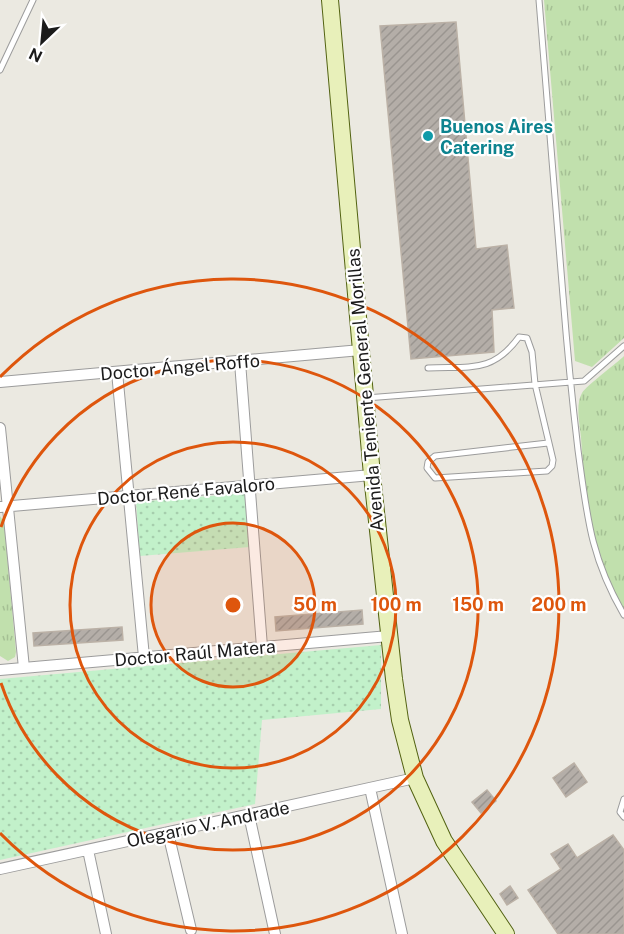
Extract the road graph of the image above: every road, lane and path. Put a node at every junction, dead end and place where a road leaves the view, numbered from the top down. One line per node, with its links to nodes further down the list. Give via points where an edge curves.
1 (33, 0): 4 (lane)
2 (330, 0): 6 (main road, Avenida Teniente General Morillas)
3 (539, 0): 11 (lane)
4 (0, 70)
5 (624, 346): 11 (lane, via 584,381)
6 (361, 350): 7 (street, Doctor Ángel Roffo); 13 (main road, Avenida Teniente General Morillas)
7 (240, 362): 9 (street, Doctor Ángel Roffo); 17 (street)
8 (428, 368): 12 (lane, via 485,366 523,337 532,352)
9 (117, 372): 10 (street, Doctor Ángel Roffo); 18 (street)
10 (0, 382)
11 (570, 382): 12 (lane); 20 (lane, via 590,534 608,588)
12 (535, 384): 13 (lane); 15 (lane)
13 (365, 398): 16 (main road, Avenida Teniente General Morillas)
14 (0, 428): 19 (street)
15 (548, 443): 15 (lane, via 553,460 547,471 439,479 427,468 435,456)
16 (372, 475): 17 (street, Doctor René Favaloro); 21 (main road, Avenida Teniente General Morillas)
17 (251, 486): 18 (street, Doctor René Favaloro); 22 (street)
18 (128, 496): 19 (street, Doctor René Favaloro); 23 (street)
19 (4, 507): 24 (street)
20 (624, 615)
21 (389, 636): 22 (street, Doctor Raúl Matera); 26 (main road, Avenida Teniente General Morillas, via 400,720)
22 (262, 647): 23 (street, Doctor Raúl Matera)
23 (144, 657): 24 (street, Doctor Raúl Matera)
24 (24, 668): 25 (street, Doctor Raúl Matera)
25 (0, 670)
26 (415, 778): 27 (street, Olegario V. Andrade); 38 (main road, Avenida Teniente General Morillas, via 444,841)
27 (370, 788): 29 (street, Olegario V. Andrade); 37 (street)
28 (624, 799): 30 (lane, via 620,812)
29 (249, 815): 31 (street, Olegario V. Andrade); 36 (street)
30 (624, 817)
31 (168, 832): 32 (street, Olegario V. Andrade); 34 (street)
32 (88, 850): 33 (street, Olegario V. Andrade); 35 (street)
33 (0, 869)
34 (192, 930)
35 (106, 934)
36 (275, 934)
37 (402, 934)
38 (506, 934)

